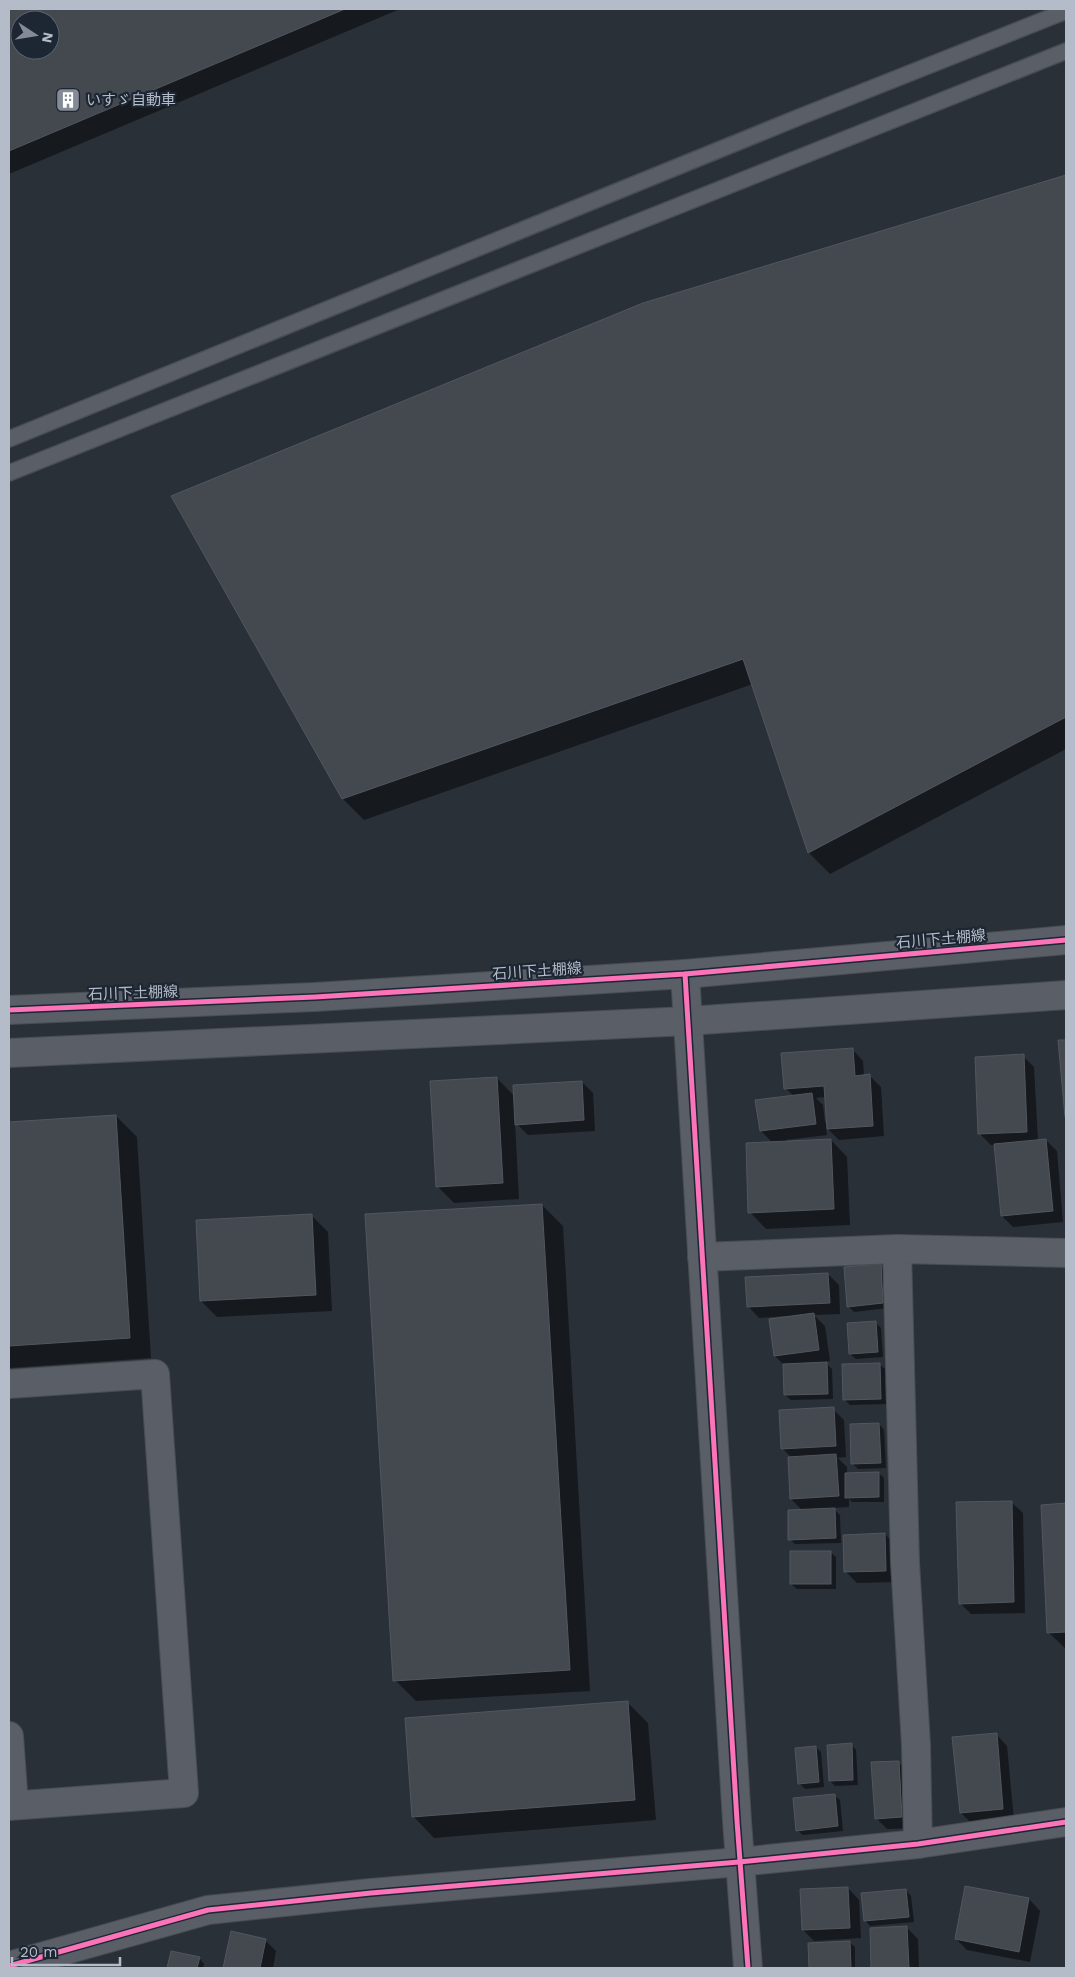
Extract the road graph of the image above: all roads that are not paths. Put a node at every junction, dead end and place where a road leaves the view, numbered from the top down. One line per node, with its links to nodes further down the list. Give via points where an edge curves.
1 (1066, 11): 3 (lane)
2 (1066, 51): 4 (lane)
3 (9, 439)
4 (9, 473)
5 (1066, 940): 6 (street, 石川下土棚線)
6 (685, 974): 8 (street, 石川下土棚線, via 315,997); 9 (street)
7 (1066, 994): 9 (street)
8 (9, 1010)
9 (688, 1021): 10 (street); 13 (street)
10 (9, 1053)
11 (897, 1249): 12 (street); 13 (street); 18 (street, via 905,1562 916,1745)
12 (1066, 1253)
13 (702, 1257): 19 (street)
14 (9, 1384): 16 (street, via 155,1374 184,1793)
15 (9, 1736): 16 (street)
16 (11, 1806)
17 (1066, 1822): 18 (street)
18 (918, 1844): 19 (street)
19 (739, 1862): 20 (street, via 208,1910); 22 (street)
20 (54, 1961): 21 (street)
21 (9, 1966)
22 (748, 1968)

